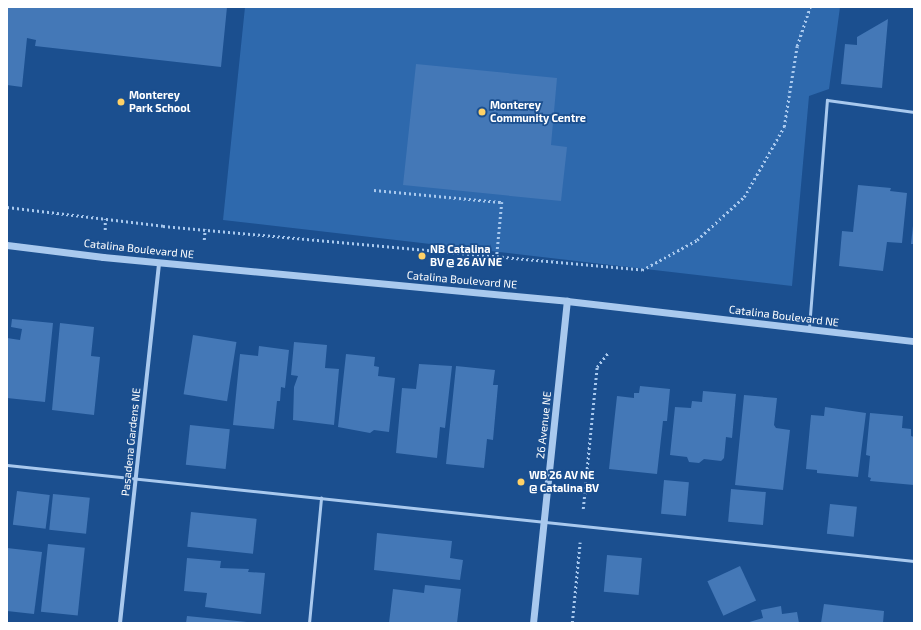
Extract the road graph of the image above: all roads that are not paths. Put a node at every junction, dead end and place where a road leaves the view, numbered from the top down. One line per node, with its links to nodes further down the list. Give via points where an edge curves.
1 (914, 112): 5 (lane, via 827,100)
2 (7, 245): 3 (street, Catalina Boulevard NE)
3 (159, 262): 4 (street, Catalina Boulevard NE); 8 (street, Pasadena Gardens NE)
4 (567, 301): 5 (street, Catalina Boulevard NE); 10 (street, 26 Avenue NE)
5 (809, 330): 6 (street, Catalina Boulevard NE)
6 (914, 341)
7 (7, 465): 8 (lane)
8 (137, 478): 9 (lane); 12 (street, Pasadena Gardens NE)
9 (320, 498): 10 (lane); 13 (lane)
10 (545, 520): 11 (lane); 14 (street, 26 Avenue NE)
11 (914, 561)
12 (120, 623)
13 (309, 623)
14 (533, 623)

